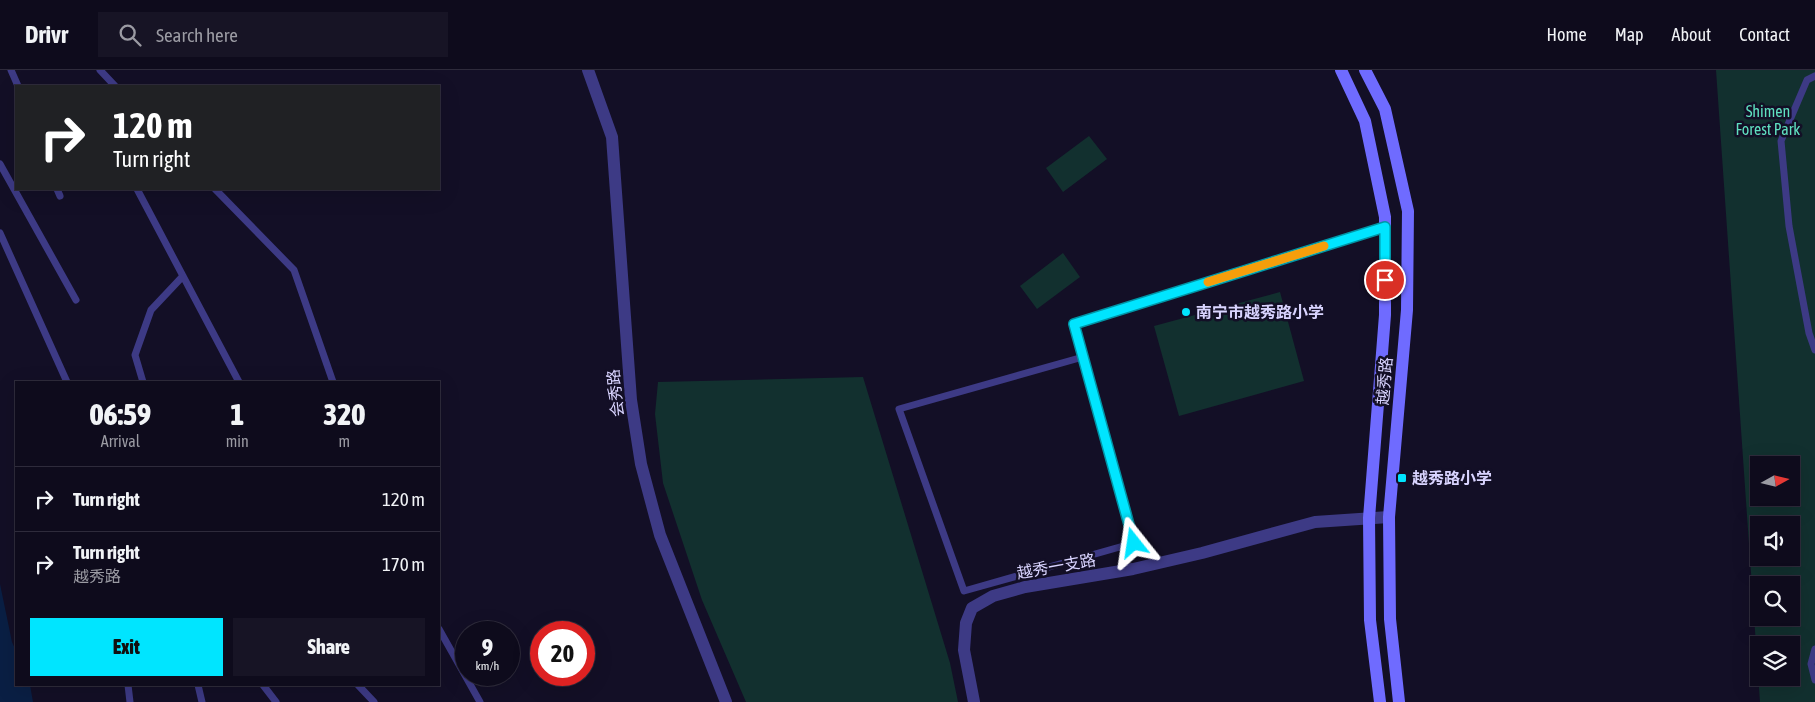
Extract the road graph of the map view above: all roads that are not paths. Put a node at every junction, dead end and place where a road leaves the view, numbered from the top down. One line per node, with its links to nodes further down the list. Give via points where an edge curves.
1 (11, 70): 7 (lane)
2 (100, 70): 8 (lane)
3 (588, 70): 36 (street, 会秀路, via 612,136 631,400 641,464 660,535)
4 (1340, 70): 12 (main road, 越秀路, via 1365,121)
5 (1365, 70): 22 (main road, 越秀路, via 1385,109 1408,210 1407,310)
6 (1815, 76): 16 (lane, via 1807,80 1780,141 1789,226)
7 (18, 85)
8 (113, 85)
9 (0, 164): 15 (lane)
10 (138, 190): 14 (lane)
11 (216, 190): 21 (lane, via 294,270)
12 (1385, 227): 17 (lane, via 1074,324); 23 (main road, 越秀路, via 1385,315)
13 (0, 233): 18 (lane)
14 (183, 276): 19 (lane, via 151,310 135,355); 20 (lane)
15 (76, 300)
16 (1815, 350)
17 (1083, 357): 17 (lane, via 1134,543 964,591 899,409)
18 (67, 381)
19 (142, 381)
20 (239, 381)
21 (333, 381)
22 (1389, 517): 23 (street, 越秀一支路); 39 (main road, 越秀路, via 1390,618)
23 (1369, 518): 37 (street, 越秀一支路, via 1315,522 1133,569 1025,587 993,596 972,608 966,623 964,650); 38 (main road, 越秀路, via 1370,620)
24 (440, 631): 35 (lane)
25 (1815, 649): 26 (lane, via 1811,664)
26 (1815, 680)
27 (128, 686): 31 (lane)
28 (198, 686): 32 (lane)
29 (264, 686): 33 (lane)
30 (359, 686): 34 (lane)
31 (130, 702)
32 (202, 702)
33 (276, 702)
34 (374, 702)
35 (480, 702)
36 (726, 702)
37 (974, 702)
38 (1380, 702)
39 (1399, 702)

